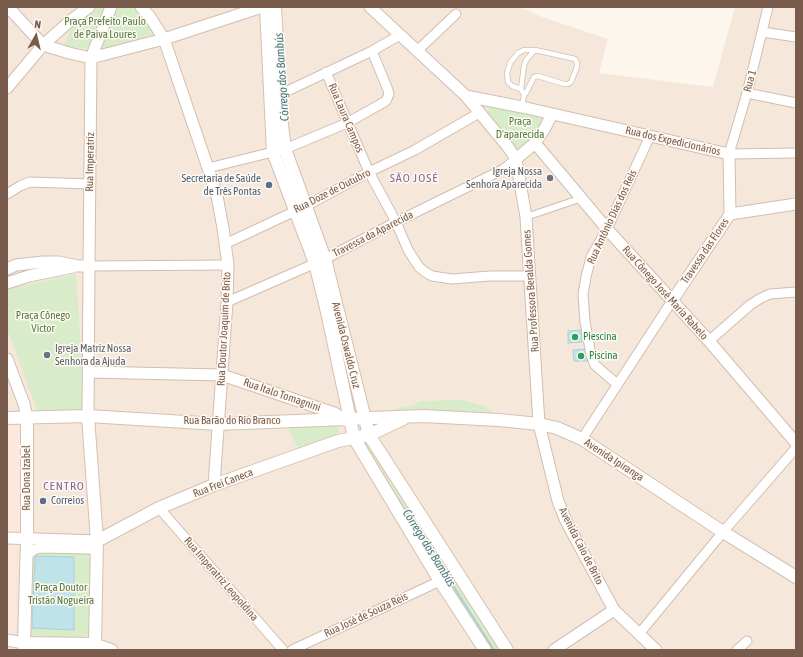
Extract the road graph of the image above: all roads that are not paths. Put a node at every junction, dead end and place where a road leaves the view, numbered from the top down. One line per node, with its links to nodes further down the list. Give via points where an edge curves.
1 (8, 7): 15 (street)
2 (88, 7): 15 (street)
3 (111, 7): 19 (street)
4 (141, 7): 14 (street, via 150,16)
5 (262, 7): 14 (street)
6 (266, 7): 35 (main road, Avenida Oswaldo Cruz)
7 (275, 7): 24 (main road, Avenida Oswaldo Cruz)
8 (370, 7): 12 (street)
9 (768, 7): 11 (street, Rua 1)
10 (456, 14): 18 (street)
11 (762, 32): 13 (street); 23 (street, Rua 1)
12 (400, 35): 17 (street); 18 (street)
13 (796, 37)
14 (164, 39): 19 (street); 39 (street, Rua Doutor Joaquim de Brito)
15 (43, 45): 19 (street); 21 (street)
16 (535, 50): 22 (lane, via 526,60); 22 (lane, via 518,53 510,63 508,82); 25 (lane, via 574,59 577,68 568,84 534,77)
17 (372, 51): 20 (street); 32 (street, via 388,90 388,98)
18 (417, 51): 26 (street)
19 (92, 58): 41 (street, Rua Imperatriz)
20 (326, 72): 24 (street); 32 (street, Rua Laura Campos)
21 (7, 88)
22 (521, 89): 25 (lane)
23 (747, 93): 28 (street); 37 (street, Rua 1)
24 (281, 94): 35 (main road, Avenida Oswaldo Cruz)
25 (524, 94): 29 (lane)
26 (466, 96): 27 (street); 30 (street)
27 (492, 101): 29 (street); 30 (street)
28 (796, 103)
29 (522, 107): 31 (street)
30 (479, 113): 38 (street); 40 (street, Rua Doze de Outubro, via 415,150)
31 (552, 114): 33 (street, Rua dos Expedicionários); 34 (street)
32 (347, 123): 35 (street); 40 (street, Rua Laura Campos)
33 (650, 136): 37 (street, Rua dos Expedicionários); 49 (street, Rua Antônio Dias dos Reis)
34 (535, 143): 38 (street); 43 (street, Rua Cônego José Maria Rabelo)
35 (279, 151): 39 (street); 45 (main road, Avenida Oswaldo Cruz)
36 (796, 153): 37 (street, Rua dos Expedicionários)
37 (730, 154): 46 (street, Travessa das Flores)
38 (516, 159): 47 (street, Rua Professora Beralda Gomes); 48 (street, Travessa da Aparecida, via 504,169)
39 (208, 168): 50 (street, Rua Doutor Joaquim de Brito, via 217,196)
40 (369, 172): 45 (street, Rua Doze de Outubro); 48 (street, Rua Laura Campos)
41 (90, 184): 42 (street, via 30,182); 53 (street, Rua Imperatriz)
42 (7, 194)
43 (582, 198): 47 (street); 49 (street, Rua Cônego José Maria Rabelo)
44 (796, 204): 46 (street)
45 (300, 209): 50 (street, Rua Doze de Outubro); 51 (main road, Avenida Oswaldo Cruz)
46 (730, 214): 58 (street, Travessa das Flores)
47 (526, 217): 55 (street, Rua Professora Beralda Gomes)
48 (396, 222): 51 (street, Travessa da Aparecida); 55 (street, Rua Laura Campos, via 408,250 419,267 432,276 452,279)
49 (607, 229): 58 (street, Rua Cônego José Maria Rabelo); 64 (street, Rua Antônio Dias dos Reis, via 591,257 586,277 583,294 584,322 595,365)
50 (225, 244): 52 (street, Rua Doutor Joaquim de Brito)
51 (320, 261): 59 (street, Travessa da Aparecida); 69 (main road, Avenida Oswaldo Cruz); 70 (main road, Avenida Oswaldo Cruz)
52 (228, 264): 53 (street); 59 (street, Rua Doutor Joaquim de Brito)
53 (83, 266): 54 (street, via 43,262 16,265); 56 (street, via 29,276); 62 (street)
54 (7, 269)
55 (530, 276): 72 (street, Rua Professora Beralda Gomes)
56 (7, 283)
57 (796, 292): 60 (street, via 770,294 761,298)
58 (672, 301): 60 (street, Rua Cônego José Maria Rabelo); 64 (street, Travessa das Flores)
59 (227, 302): 63 (street, Rua Doutor Joaquim de Brito)
60 (709, 341): 76 (street, Rua Cônego José Maria Rabelo)
61 (7, 359): 66 (street)
62 (88, 372): 63 (street, Rua Ítalo Tomagnini); 65 (street)
63 (222, 375): 69 (street, Rua Ítalo Tomagnini); 71 (street, Rua Doutor Joaquim de Brito)
64 (617, 384): 75 (street, Travessa das Flores)
65 (88, 416): 66 (main road); 71 (main road, Rua Barão do Rio Branco); 83 (main road)
66 (27, 417): 68 (main road); 82 (main road, Rua Dona Izabel)
67 (408, 417): 70 (main road, Avenida Ipiranga); 72 (main road, Avenida Ipiranga); 73 (main road, Avenida Ipiranga)
68 (7, 418)
69 (341, 418): 70 (main road, Rua Barão do Rio Branco); 71 (main road, Rua Barão do Rio Branco); 74 (main road, Avenida Oswaldo Cruz)
70 (364, 418): 73 (main road, Avenida Oswaldo Cruz)
71 (218, 424): 78 (street, Rua Doutor Joaquim de Brito)
72 (539, 424): 75 (main road, Avenida Ipiranga, via 557,428); 87 (street, Avenida Caio de Brito, via 558,501)
73 (369, 435): 74 (main road, Rua Frei Caneca); 97 (main road, Avenida Oswaldo Cruz)
74 (354, 438): 78 (main road, Rua Frei Caneca, via 338,441); 86 (main road, Avenida Oswaldo Cruz)
75 (582, 439): 80 (main road, Avenida Ipiranga)
76 (796, 443)
77 (796, 448): 80 (street)
78 (214, 485): 79 (main road, Rua Frei Caneca)
79 (159, 508): 83 (main road, Rua Frei Caneca); 94 (street, Rua Imperatriz Leopoldina)
80 (723, 532): 85 (main road, Avenida Ipiranga); 88 (street)
81 (7, 538): 82 (street)
82 (27, 540): 83 (street); 84 (main road)
83 (97, 546): 84 (street, via 89,549 40,548); 92 (main road)
84 (27, 555): 91 (main road)
85 (796, 577)
86 (440, 581): 95 (street, Rua José de Souza Reis); 96 (main road, Avenida Oswaldo Cruz)
87 (614, 610): 88 (street, Avenida Caio de Brito); 98 (street)
88 (639, 634): 99 (street, Avenida Caio de Brito)
89 (7, 640): 91 (street)
90 (747, 641): 100 (street)
91 (24, 646): 92 (main road)
92 (95, 647): 93 (street)
93 (112, 650)
94 (283, 650)
95 (292, 650)
96 (485, 650)
97 (507, 650)
98 (554, 650)
99 (656, 650)
100 (737, 650)

